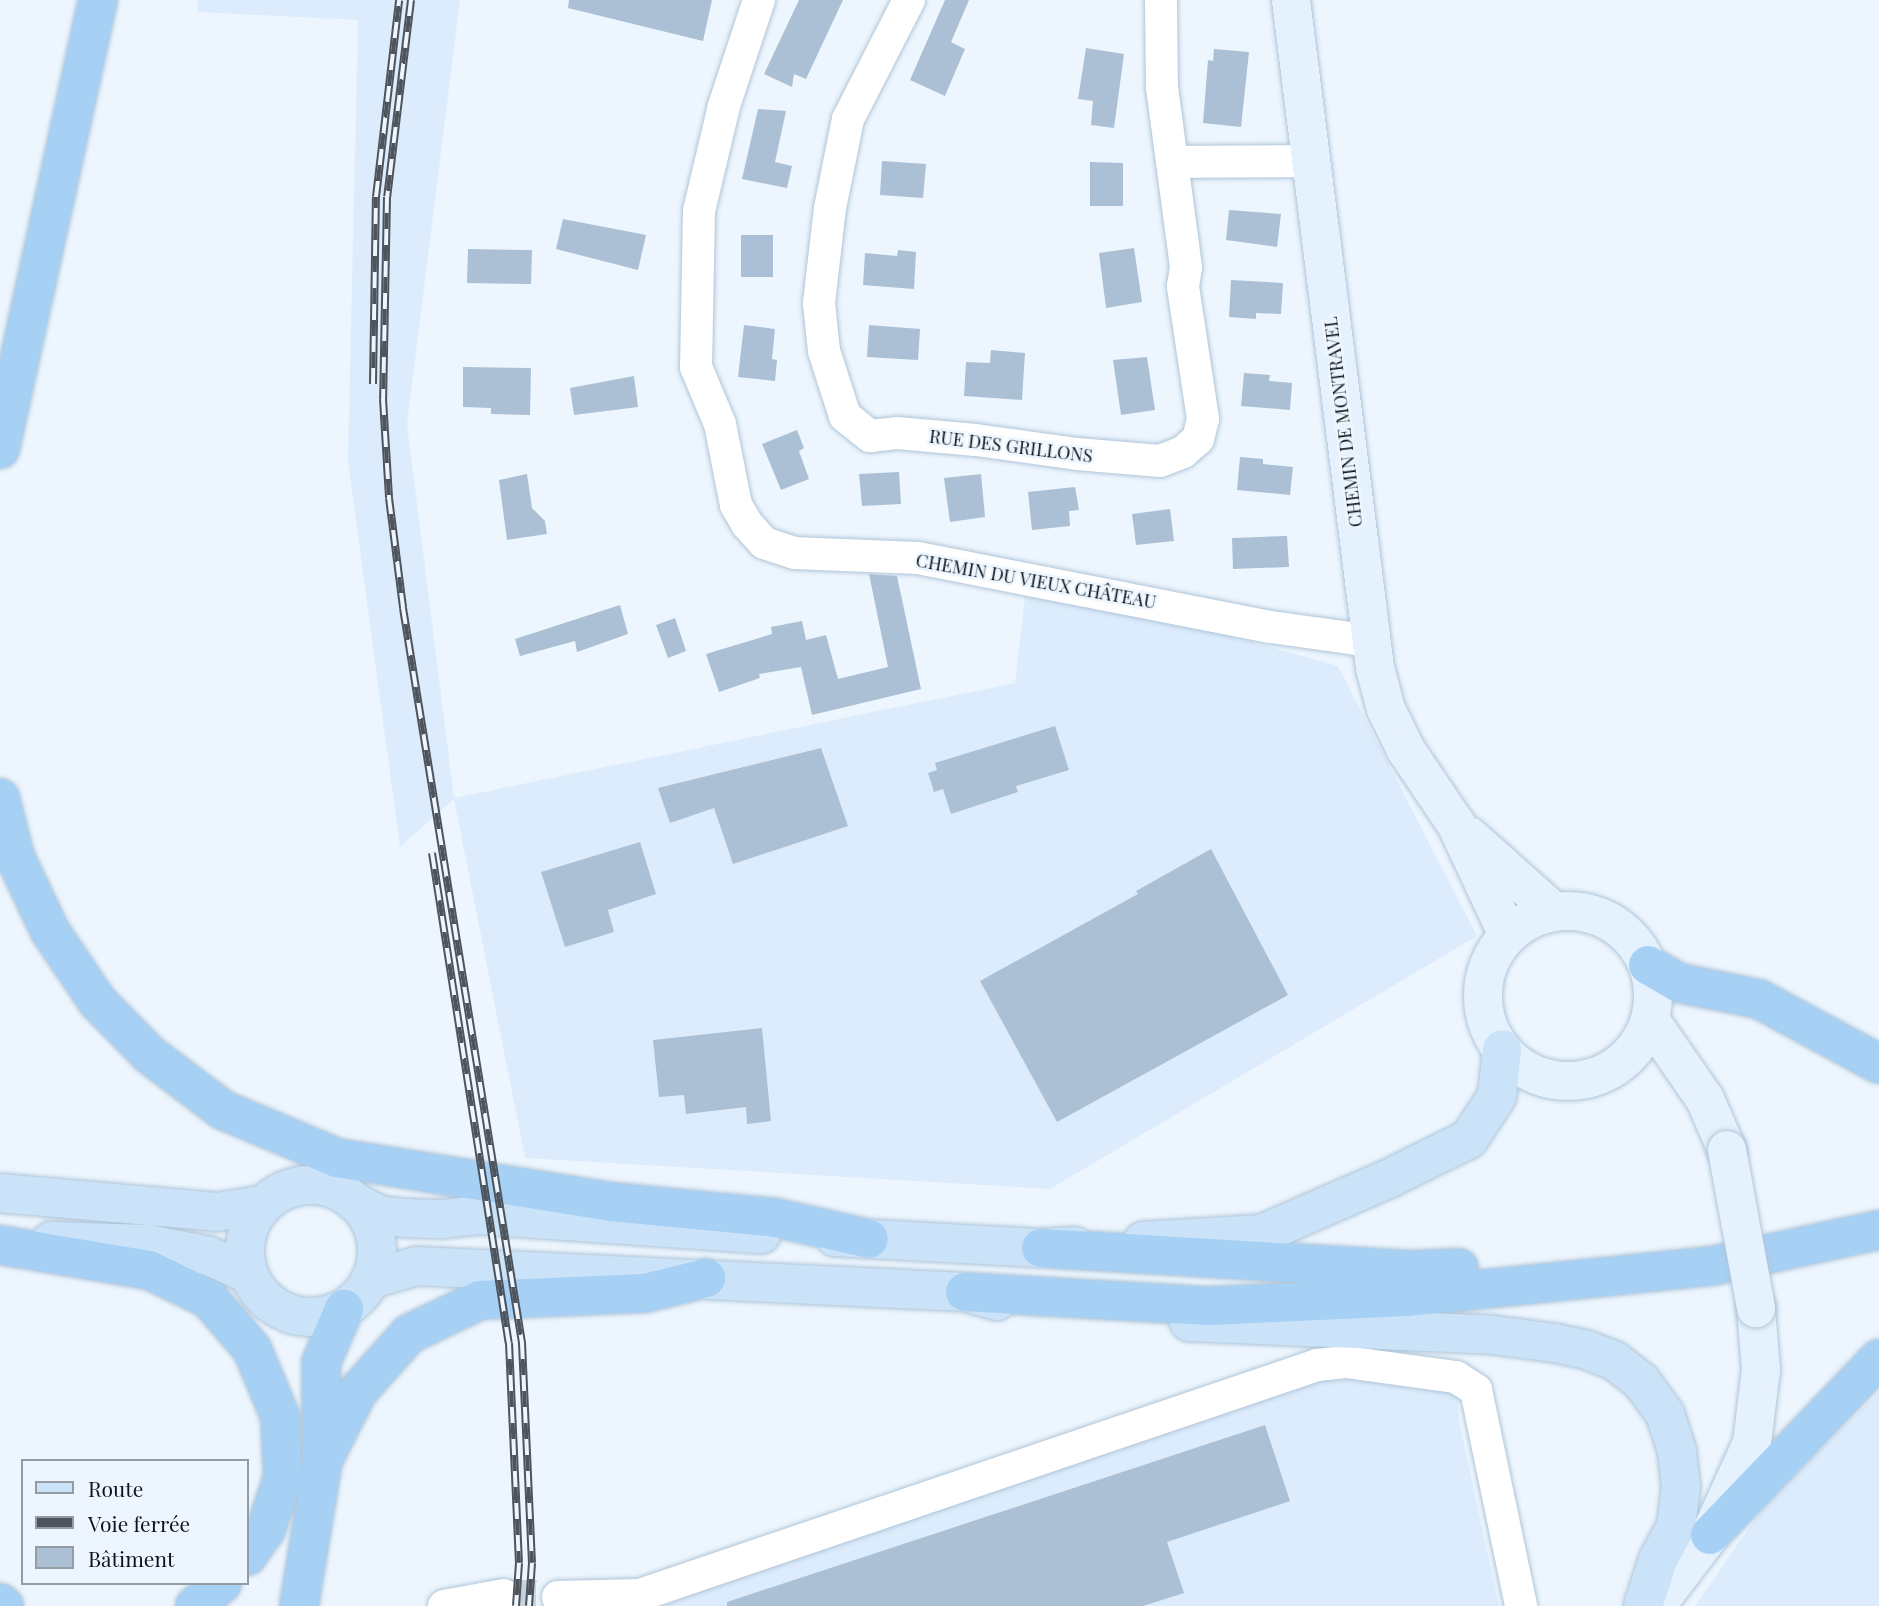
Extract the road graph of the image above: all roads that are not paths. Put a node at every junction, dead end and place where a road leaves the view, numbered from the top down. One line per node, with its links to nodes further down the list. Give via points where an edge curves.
1 (98, 0): 8 (highway)
2 (759, 0): 9 (street, CHEMIN DU VIEUX CHÂTEAU, via 724,106 699,211 696,367 720,424 736,505 764,543 794,552 918,558 1271,627)
3 (909, 0): 7 (street, RUE DES GRILLONS, via 848,119 820,289 824,351 845,416 858,429 870,436 897,433 1160,461 1183,452 1198,439 1203,419 1183,286 1185,267)
4 (1161, 0): 7 (street, RUE DES GRILLONS, via 1162,88)
5 (1291, 0): 6 (street, CHEMIN DE MONTRAVEL)
6 (1310, 161): 7 (street); 9 (street, CHEMIN DE MONTRAVEL)
7 (1173, 162)
8 (1, 448)
9 (1369, 637): 11 (street, CHEMIN DE MONTRAVEL, via 1386,709 1406,750)
10 (0, 798): 25 (highway, via 21,869 50,931 97,1001 150,1055 223,1110 337,1158 611,1202 776,1218)
11 (1456, 824): 12 (street, CHEMIN DE MONTRAVEL); 13 (street, CHEMIN DE MONTRAVEL)
12 (1554, 912): 13 (street, via 1529,920); 14 (street, via 1583,912 1610,922 1633,940)
13 (1508, 935): 16 (street, via 1489,967 1483,1003 1489,1028)
14 (1648, 965): 15 (street, via 1654,992); 18 (highway, via 1679,983 1759,999)
15 (1650, 1020): 17 (street, via 1640,1043); 19 (street)
16 (1502, 1049): 17 (street, via 1522,1068 1547,1079 1600,1076); 27 (main road, via 1497,1096 1469,1139 1262,1234)
17 (1624, 1061): 19 (street)
18 (1879, 1064)
19 (1705, 1099): 35 (street, bridge, via 1727,1150 1756,1308 1761,1370 1752,1443)
20 (0, 1192): 22 (main road, via 216,1212)
21 (354, 1202): 22 (main road, via 334,1189 311,1185 285,1191); 25 (main road, via 383,1216 405,1219 479,1215); 30 (main road, via 369,1220 376,1242)
22 (263, 1205): 28 (main road, via 246,1234)
23 (1879, 1210): 27 (highway, via 1719,1249 1551,1265 1411,1270)
24 (1879, 1230): 31 (highway, via 1712,1266 1406,1297 1210,1306)
25 (869, 1239): 27 (main road)
26 (0, 1242): 28 (main road, via 148,1244 209,1256); 36 (highway, via 149,1270 209,1299 252,1349 280,1416 283,1477 266,1529)
27 (1041, 1248)
28 (248, 1274): 32 (main road, via 267,1301 286,1313 304,1318)
29 (706, 1278): 30 (main road, via 417,1266); 31 (main road); 34 (highway, via 645,1293 480,1300 421,1328 410,1334 358,1391)
30 (371, 1279): 32 (main road)
31 (965, 1292): 44 (main road, via 1042,1314 1494,1335 1565,1345 1615,1361 1641,1381 1665,1414 1677,1451 1681,1487 1676,1526 1658,1560)
32 (344, 1309): 34 (highway, via 321,1363)
33 (1879, 1359): 35 (highway)
34 (323, 1460): 41 (highway)
35 (1710, 1535): 45 (street)
36 (248, 1555)
37 (220, 1585): 40 (highway)
38 (504, 1595): 42 (street)
39 (558, 1597): 43 (street, via 640,1595 1317,1365 1346,1362 1456,1377 1476,1390)
40 (195, 1606)
41 (299, 1606)
42 (444, 1606)
43 (1521, 1606)
44 (1643, 1606)
45 (1656, 1606)

